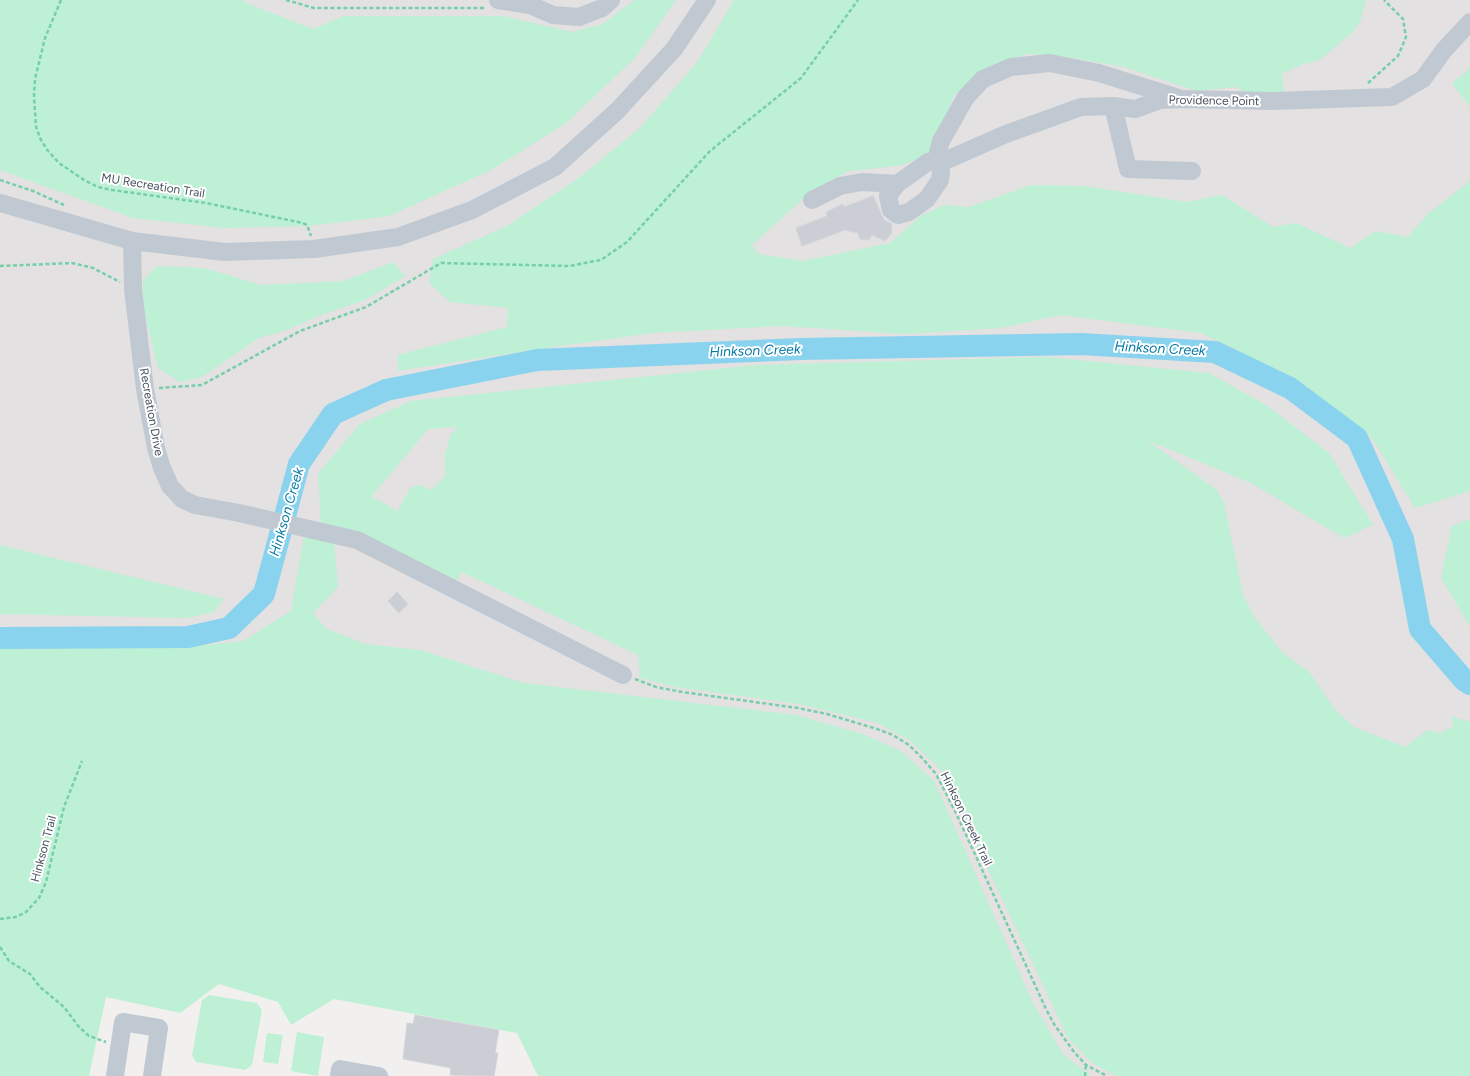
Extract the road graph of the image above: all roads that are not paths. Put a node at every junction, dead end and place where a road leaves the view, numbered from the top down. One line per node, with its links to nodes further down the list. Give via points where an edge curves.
1 (610, 0): 3 (street, via 602,8 579,17 553,15 530,5)
2 (707, 0): 12 (street, via 674,49 617,111 555,167 472,210 398,237 314,250 225,252)
3 (493, 4)
4 (1470, 22): 5 (street, Providence Point, via 1422,79 1392,96 1272,102)
5 (1182, 99): 6 (street, Providence Point, via 1160,100 1135,108); 7 (street, via 1099,73 1050,63 1011,67 984,79 966,97 941,141)
6 (1113, 106): 7 (street, Providence Point, via 1082,107 1006,134); 8 (street, via 1128,169)
7 (940, 163): 9 (street, Providence Point, via 928,162); 9 (street, via 940,180 927,199 909,212 898,215 888,204 888,196)
8 (1192, 171)
9 (897, 184): 10 (street, via 862,182 840,186)
10 (812, 200)
11 (0, 203): 12 (street)
12 (132, 241): 13 (street, Recreation Drive, via 133,289 156,448 170,486 182,499 195,505 357,540)
13 (623, 675)
14 (115, 1076): 15 (street, via 124,1022 159,1028)
15 (152, 1076)
16 (339, 1076): 17 (street, via 340,1069)
17 (379, 1076)

